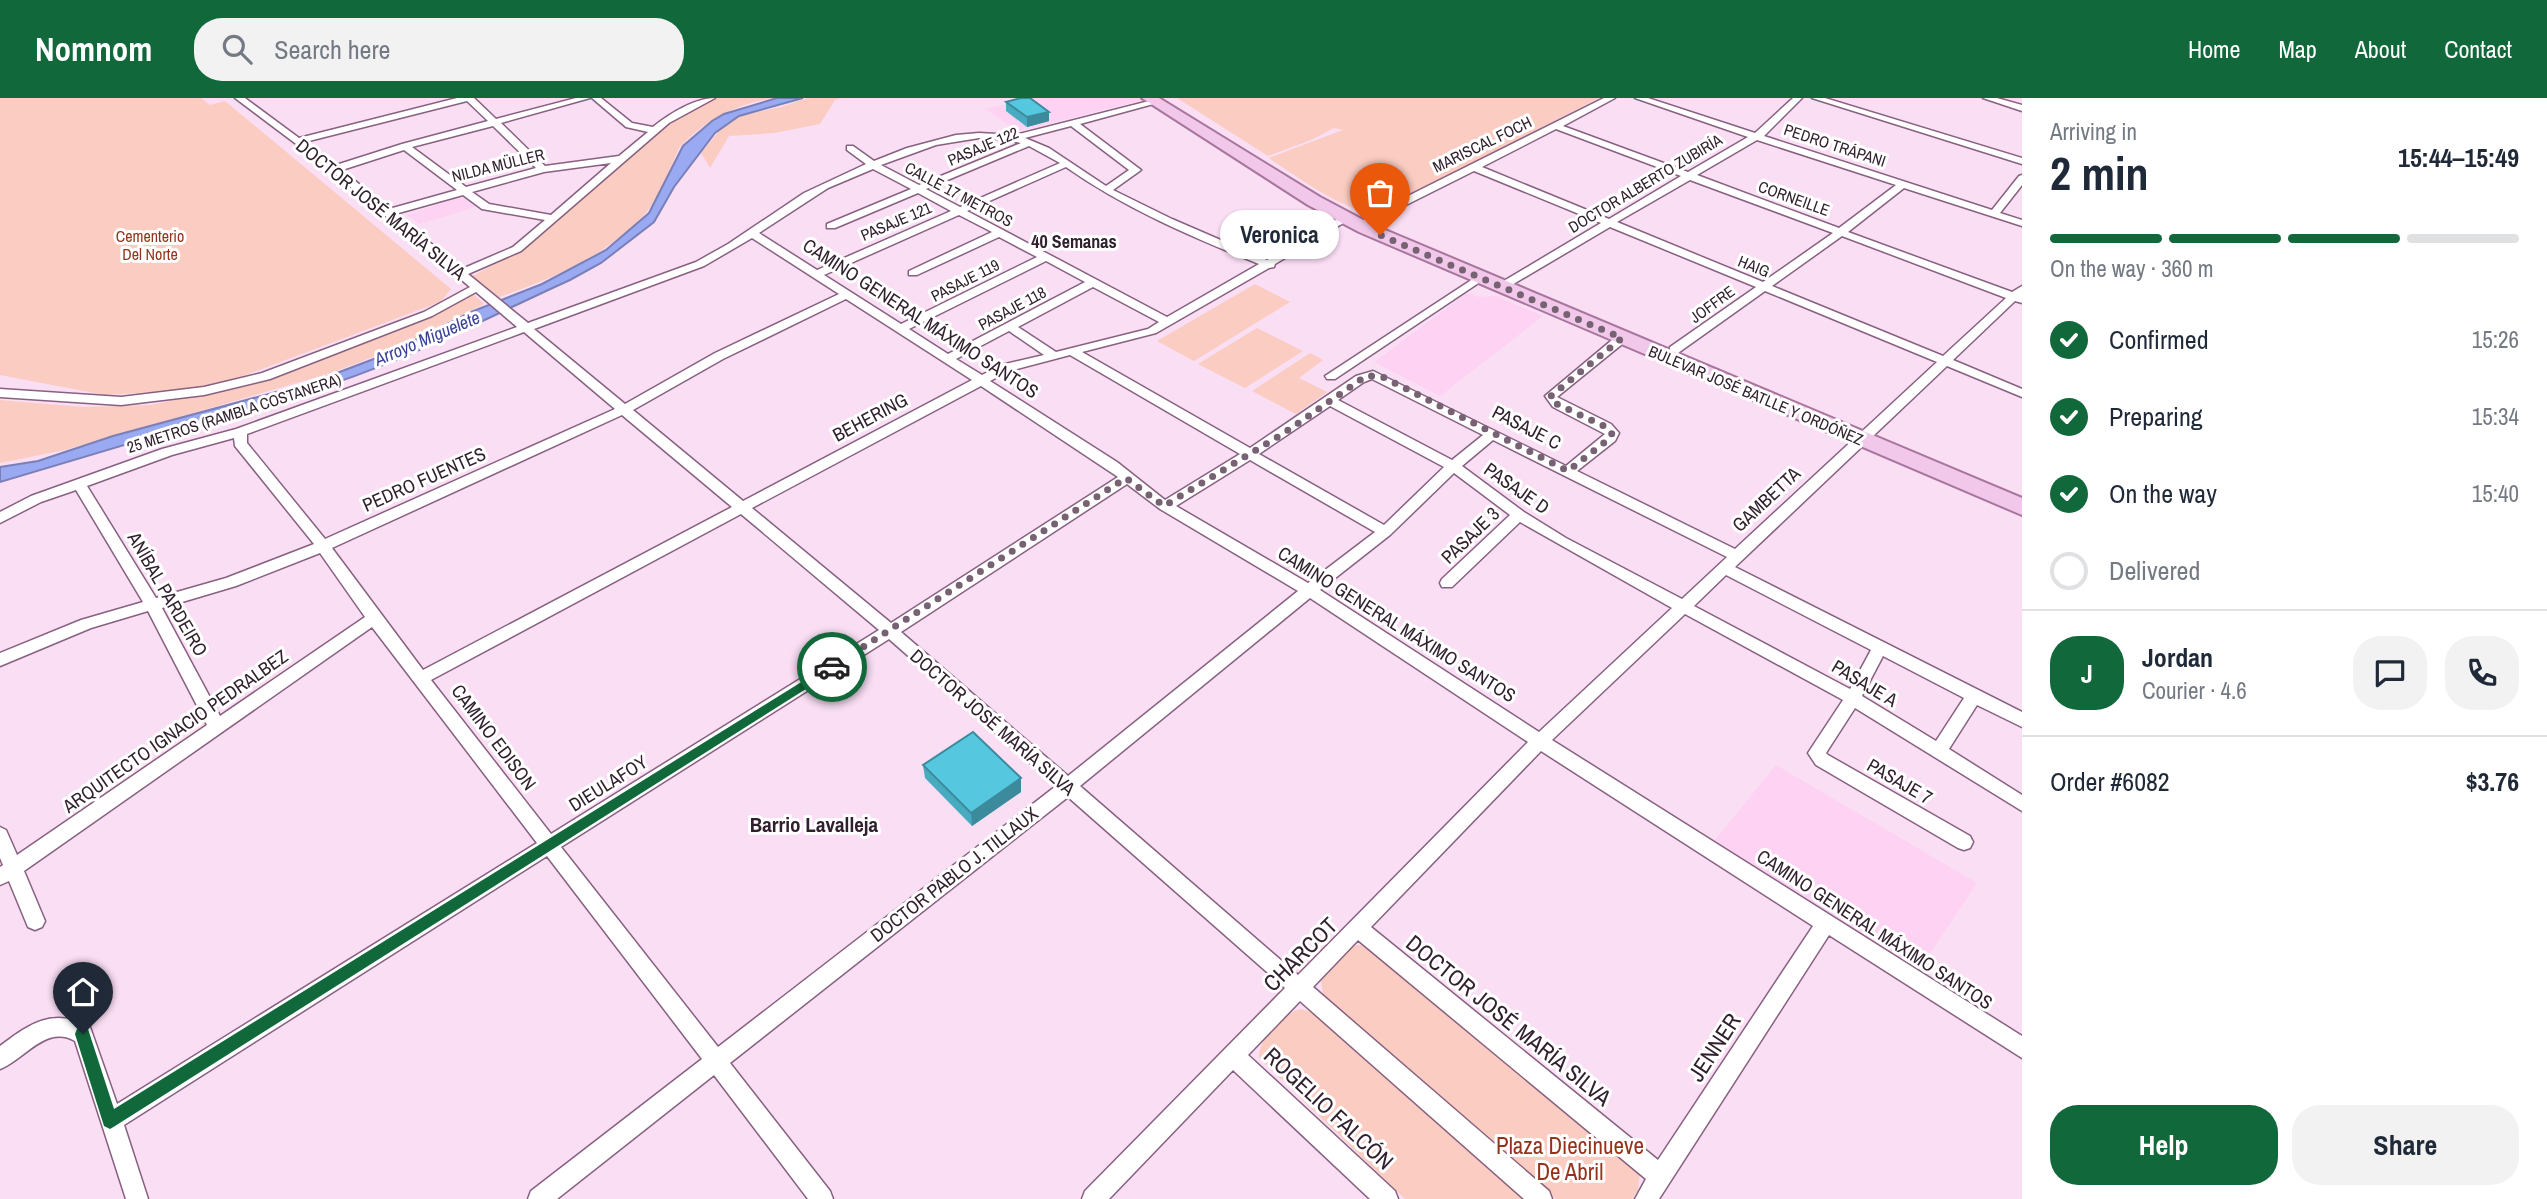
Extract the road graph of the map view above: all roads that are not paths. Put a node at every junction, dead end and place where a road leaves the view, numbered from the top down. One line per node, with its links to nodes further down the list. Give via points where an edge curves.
1 (239, 98): 20 (street, DOCTOR JOSÉ MARÍA SILVA)
2 (468, 98): 13 (street); 20 (street)
3 (586, 98): 13 (street)
4 (596, 98): 17 (street, via 629,125)
5 (711, 98): 17 (street, via 675,114)
6 (1611, 98): 16 (street, MARISCAL FOCH)
7 (1639, 98): 18 (street, PEDRO TRÁPANI)
8 (1798, 98): 18 (street, DOCTOR ALBERTO ZUBIRÍA)
9 (1816, 98): 25 (street)
10 (1987, 98): 12 (street)
11 (1156, 99): 14 (street); 15 (main road, BULEVAR JOSÉ BATLLE Y ORDÓÑEZ)
12 (2022, 108)
13 (495, 122): 22 (street); 30 (street)
14 (1072, 122): 19 (street); 34 (street, via 1136,170)
15 (1200, 125): 41 (main road, BULEVAR JOSÉ BATLLE Y ORDÓÑEZ); 42 (main road, BULEVAR JOSÉ BATLLE Y ORDÓÑEZ)
16 (1555, 125): 28 (street, MARISCAL FOCH); 31 (street, CORNEILLE)
17 (654, 130): 24 (street)
18 (1756, 136): 31 (street, DOCTOR ALBERTO ZUBIRÍA); 33 (street, PEDRO TRÁPANI)
19 (1016, 138): 21 (street); 27 (street, 25 METROS (RAMBLA COSTANERA), via 955,138)
20 (298, 141): 29 (street, DOCTOR JOSÉ MARÍA SILVA)
21 (1031, 142): 26 (street); 36 (street, PASAJE 122)
22 (405, 146): 29 (street); 35 (street)
23 (850, 148): 27 (street, CALLE 17 METROS)
24 (620, 159): 30 (street, NILDA MÜLLER); 40 (street)
25 (2022, 161)
26 (1066, 164): 34 (street, via 1095,184); 37 (street, PASAJE 121)
27 (875, 166): 36 (street, CALLE 17 METROS); 47 (street, 25 METROS (RAMBLA COSTANERA), via 807,195)
28 (1475, 167): 42 (street, MARISCAL FOCH); 43 (street, HAIG)
29 (335, 169): 38 (street, DOCTOR JOSÉ MARÍA SILVA)
30 (543, 169): 35 (street, NILDA MÜLLER)
31 (1688, 176): 43 (street, DOCTOR ALBERTO ZUBIRÍA); 46 (street, CORNEILLE)
32 (2022, 177): 39 (street)
33 (1903, 184): 39 (street, PEDRO TRÁPANI); 46 (street, JOFFRE)
34 (1110, 187): 50 (street, via 1211,241)
35 (464, 190): 38 (street, NILDA MÜLLER); 40 (street, via 486,207)
36 (918, 190): 37 (street, CALLE 17 METROS); 45 (street, PASAJE 122)
37 (958, 212): 48 (street, CALLE 17 METROS); 52 (street, PASAJE 121)
38 (386, 213): 51 (street, DOCTOR JOSÉ MARÍA SILVA)
39 (1994, 214): 44 (street, PEDRO TRÁPANI)
40 (552, 218): 51 (street, via 507,255)
41 (1345, 219): 50 (street, BEHERING); 54 (main road, BULEVAR JOSÉ BATLLE Y ORDÓÑEZ)
42 (1368, 220): 56 (main road, BULEVAR JOSÉ BATLLE Y ORDÓÑEZ)
43 (1608, 223): 56 (street, DOCTOR ALBERTO ZUBIRÍA); 57 (street, HAIG)
44 (2022, 223)
45 (831, 226)
46 (1841, 232): 57 (street, JOFFRE); 60 (street, CORNEILLE)
47 (752, 233): 52 (street, CAMINO GENERAL MÁXIMO SANTOS); 62 (street, 25 METROS (RAMBLA COSTANERA), via 700,264)
48 (999, 233): 49 (street, CALLE 17 METROS); 53 (street)
49 (1044, 258): 55 (street, CALLE 17 METROS); 64 (street, PASAJE 119)
50 (1270, 265): 61 (street, BEHERING)
51 (460, 274): 58 (street, DOCTOR JOSÉ MARÍA SILVA)
52 (816, 274): 59 (street, CAMINO GENERAL MÁXIMO SANTOS)
53 (913, 274)
54 (1479, 278): 56 (main road, BULEVAR JOSÉ BATLLE Y ORDÓÑEZ); 71 (street)
55 (1092, 284): 61 (street, CALLE 17 METROS); 63 (street, PASAJE 118)
56 (1506, 284): 65 (main road, BULEVAR JOSÉ BATLLE Y ORDÓÑEZ); 66 (main road, BULEVAR JOSÉ BATLLE Y ORDÓÑEZ)
57 (1764, 286): 66 (street, JOFFRE); 70 (street, HAIG)
58 (476, 288): 62 (street, DOCTOR JOSÉ MARÍA SILVA); 73 (street, via 428,314 266,376 204,391 121,401)
59 (847, 294): 64 (street, CAMINO GENERAL MÁXIMO SANTOS); 76 (street, PEDRO FUENTES, via 741,344)
60 (2019, 295): 70 (street, GAMBETTA)
61 (1167, 322): 67 (street, BEHERING, via 1137,335)
62 (519, 324): 76 (street, DOCTOR JOSÉ MARÍA SILVA); 77 (street, 25 METROS (RAMBLA COSTANERA))
63 (1010, 327): 68 (street); 69 (street, PASAJE 118)
64 (900, 329): 69 (street, CAMINO GENERAL MÁXIMO SANTOS)
65 (1622, 338): 79 (main road, BULEVAR JOSÉ BATLLE Y ORDÓÑEZ); 82 (street, via 1551,396 1557,404 1612,433)
66 (1674, 350): 79 (main road, BULEVAR JOSÉ BATLLE Y ORDÓÑEZ)
67 (1071, 351): 68 (street, BEHERING); 80 (street)
68 (1053, 355): 72 (street, BEHERING, via 1005,368)
69 (946, 360): 72 (street, CAMINO GENERAL MÁXIMO SANTOS)
70 (1944, 361): 74 (street, HAIG); 79 (street, GAMBETTA)
71 (1331, 376)
72 (979, 382): 83 (street, CAMINO GENERAL MÁXIMO SANTOS); 87 (street, BEHERING)
73 (0, 393)
74 (2022, 393)
75 (1330, 401): 78 (street, PASAJE C, via 1373,375); 80 (street); 81 (street, PASAJE D)
76 (623, 410): 87 (street, DOCTOR JOSÉ MARÍA SILVA); 92 (street, PEDRO FUENTES)
77 (241, 432): 84 (street, 25 METROS (RAMBLA COSTANERA), via 167,452); 92 (street, CAMINO EDISON, via 240,443)
78 (1492, 434): 81 (street, DOCTOR PABLO J. TILLAUX); 82 (street, PASAJE C)
79 (1864, 434): 85 (main road, BULEVAR JOSÉ BATLLE Y ORDÓÑEZ); 88 (main road, BULEVAR JOSÉ BATLLE Y ORDÓÑEZ); 93 (street, GAMBETTA)
80 (1249, 454): 86 (street); 91 (street)
81 (1453, 466): 89 (street, PASAJE D); 91 (street, DOCTOR PABLO J. TILLAUX)
82 (1568, 471): 93 (street, PASAJE C)
83 (1126, 478): 86 (street, CAMINO GENERAL MÁXIMO SANTOS); 100 (street, DIEULAFOY)
84 (79, 484): 90 (street, 25 METROS (RAMBLA COSTANERA)); 97 (street, ANÍBAL PARDEIRO)
85 (2022, 495)
86 (1164, 506): 96 (street, CAMINO GENERAL MÁXIMO SANTOS)
87 (740, 507): 100 (street, DOCTOR JOSÉ MARÍA SILVA); 103 (street, BEHERING)
88 (2022, 507)
89 (1519, 515): 95 (street, PASAJE 3); 98 (street, PASAJE D)
90 (0, 518)
91 (1385, 532): 96 (street, DOCTOR PABLO J. TILLAUX)
92 (323, 546): 97 (street, PEDRO FUENTES, via 249,576); 99 (street, CAMINO EDISON)
93 (1736, 556): 94 (street, GAMBETTA)
94 (1724, 568): 98 (street, GAMBETTA); 101 (street)
95 (1447, 583)
96 (1309, 590): 108 (street, CAMINO GENERAL MÁXIMO SANTOS); 110 (street, DOCTOR PABLO J. TILLAUX)
97 (152, 604): 102 (street, PEDRO FUENTES, via 59,634); 107 (street, ANÍBAL PARDEIRO)
98 (1683, 605): 105 (street, PASAJE A); 108 (street, GAMBETTA)
99 (374, 618): 103 (street, CAMINO EDISON); 107 (street, ARQUITECTO IGNACIO PEDRALBEZ)
100 (890, 631): 110 (street, DOCTOR JOSÉ MARÍA SILVA); 114 (street, DIEULAFOY)
101 (1880, 648): 104 (street); 105 (street)
102 (0, 660)
103 (422, 678): 114 (street, CAMINO EDISON)
104 (1974, 696): 106 (street); 109 (street)
105 (1853, 698): 109 (street, PASAJE A); 113 (street, PASAJE 7, via 1817,753 1822,760)
106 (2022, 720)
107 (217, 727): 115 (street, ARQUITECTO IGNACIO PEDRALBEZ)
108 (1540, 741): 117 (street, CAMINO GENERAL MÁXIMO SANTOS); 118 (street, CHARCOT)
109 (1938, 752): 111 (street, PASAJE A)
110 (1066, 787): 119 (street, DOCTOR JOSÉ MARÍA SILVA); 123 (street, DOCTOR PABLO J. TILLAUX)
111 (2022, 804)
112 (0, 835): 115 (street)
113 (1964, 842)
114 (550, 845): 123 (street, CAMINO EDISON); 124 (street, DIEULAFOY)
115 (6, 873): 116 (street)
116 (35, 920)
117 (1826, 923): 120 (street, CAMINO GENERAL MÁXIMO SANTOS); 125 (street, JENNER)
118 (1359, 929): 119 (street, CHARCOT); 125 (street, DOCTOR JOSÉ MARÍA SILVA)
119 (1299, 989): 121 (street, CHARCOT); 131 (street, DOCTOR JOSÉ MARÍA SILVA)
120 (2022, 1048)
121 (1234, 1056): 129 (street, CHARCOT); 130 (street, ROGELIO FALCÓN)
122 (0, 1059): 124 (street, via 30,1037 61,1026 73,1027 83,1034)
123 (717, 1059): 127 (street, DOCTOR PABLO J. TILLAUX); 128 (street, CAMINO EDISON)
124 (110, 1121): 126 (street)
125 (1661, 1177): 132 (street, JENNER)
126 (137, 1199)
127 (539, 1199)
128 (822, 1199)
129 (1093, 1199)
130 (1387, 1199)
131 (1541, 1199)
132 (1646, 1199)

